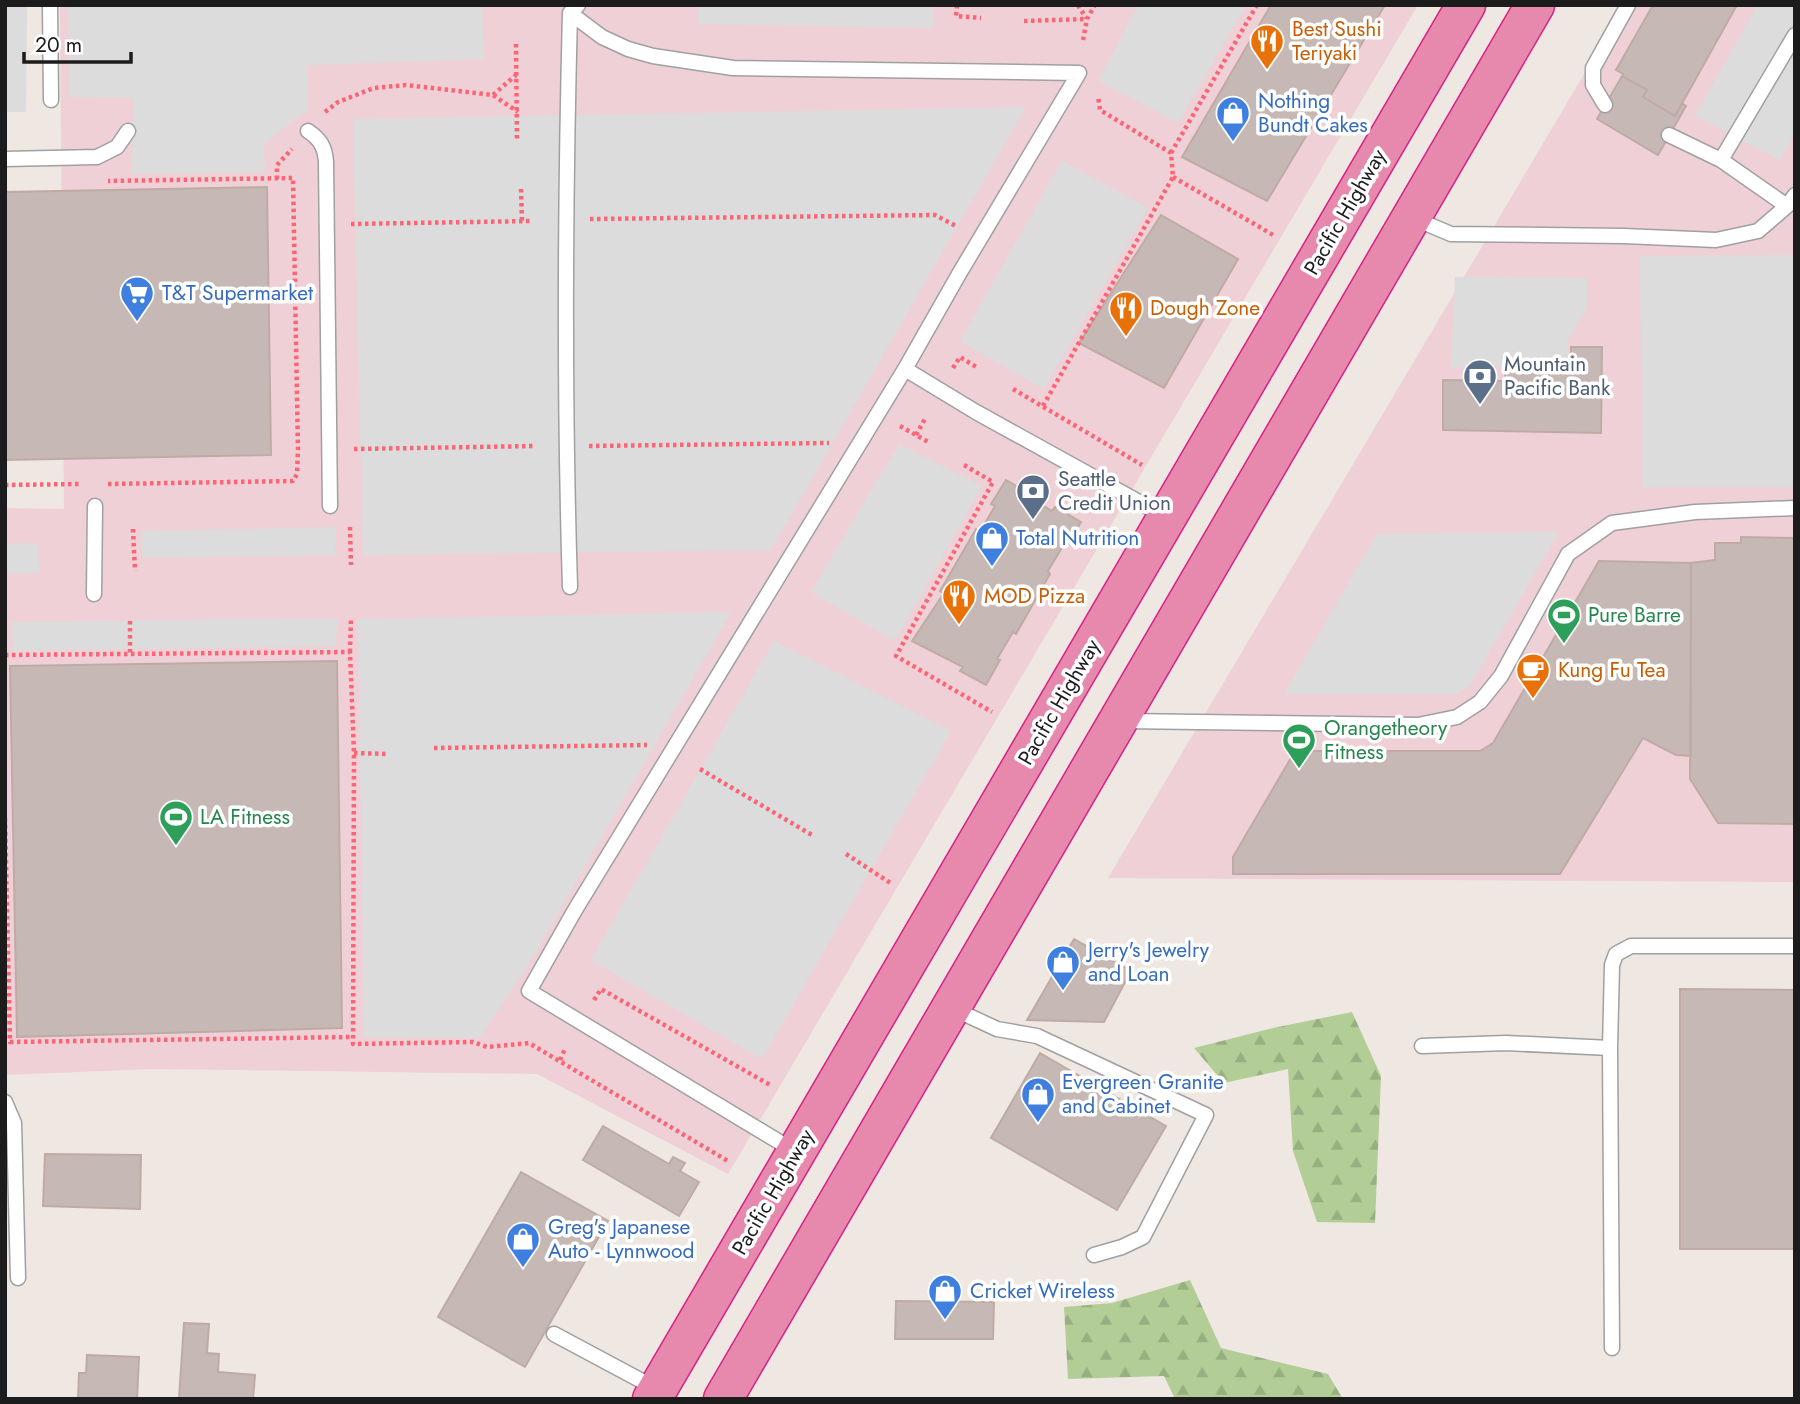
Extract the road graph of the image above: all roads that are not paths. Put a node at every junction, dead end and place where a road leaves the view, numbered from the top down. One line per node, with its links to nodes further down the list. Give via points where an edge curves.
1 (50, 5): 7 (lane)
2 (1466, 5): 20 (highway, Pacific Highway)
3 (1535, 5): 15 (highway)
4 (1628, 5): 8 (lane, via 1593,68 1593,85)
5 (574, 9): 16 (lane, via 602,37 628,49 733,68 1079,73); 21 (lane, via 565,393)
6 (1795, 35): 13 (lane)
7 (51, 100)
8 (1605, 105)
9 (128, 131): 12 (lane, via 117,147 97,157)
10 (308, 131): 18 (lane, via 326,151)
11 (1669, 135): 13 (lane)
12 (5, 159)
13 (1721, 160): 14 (lane)
14 (1791, 201): 15 (lane, via 1758,232 1716,240 1451,234)
15 (1411, 217): 23 (highway)
16 (905, 369): 20 (lane); 29 (lane, via 529,991)
17 (95, 506): 22 (lane)
18 (330, 506)
19 (1795, 508): 23 (lane, via 1695,512 1612,523 1568,554 1500,676 1480,702 1457,717 1418,725)
20 (1167, 517): 29 (highway, Pacific Highway)
21 (570, 587)
22 (94, 594)
23 (1118, 721): 25 (highway)
24 (1795, 946): 27 (lane, via 1631,946 1616,954)
25 (951, 1008): 30 (lane, via 997,1029 1037,1036 1206,1115 1143,1237); 35 (highway)
26 (1422, 1046): 27 (lane, via 1506,1043)
27 (1610, 1048): 33 (lane)
28 (5, 1102): 31 (lane, via 14,1123)
29 (796, 1153): 34 (highway, Pacific Highway)
30 (1094, 1255)
31 (18, 1279)
32 (554, 1334): 34 (lane)
33 (1612, 1348)
34 (655, 1394)
35 (723, 1399)

